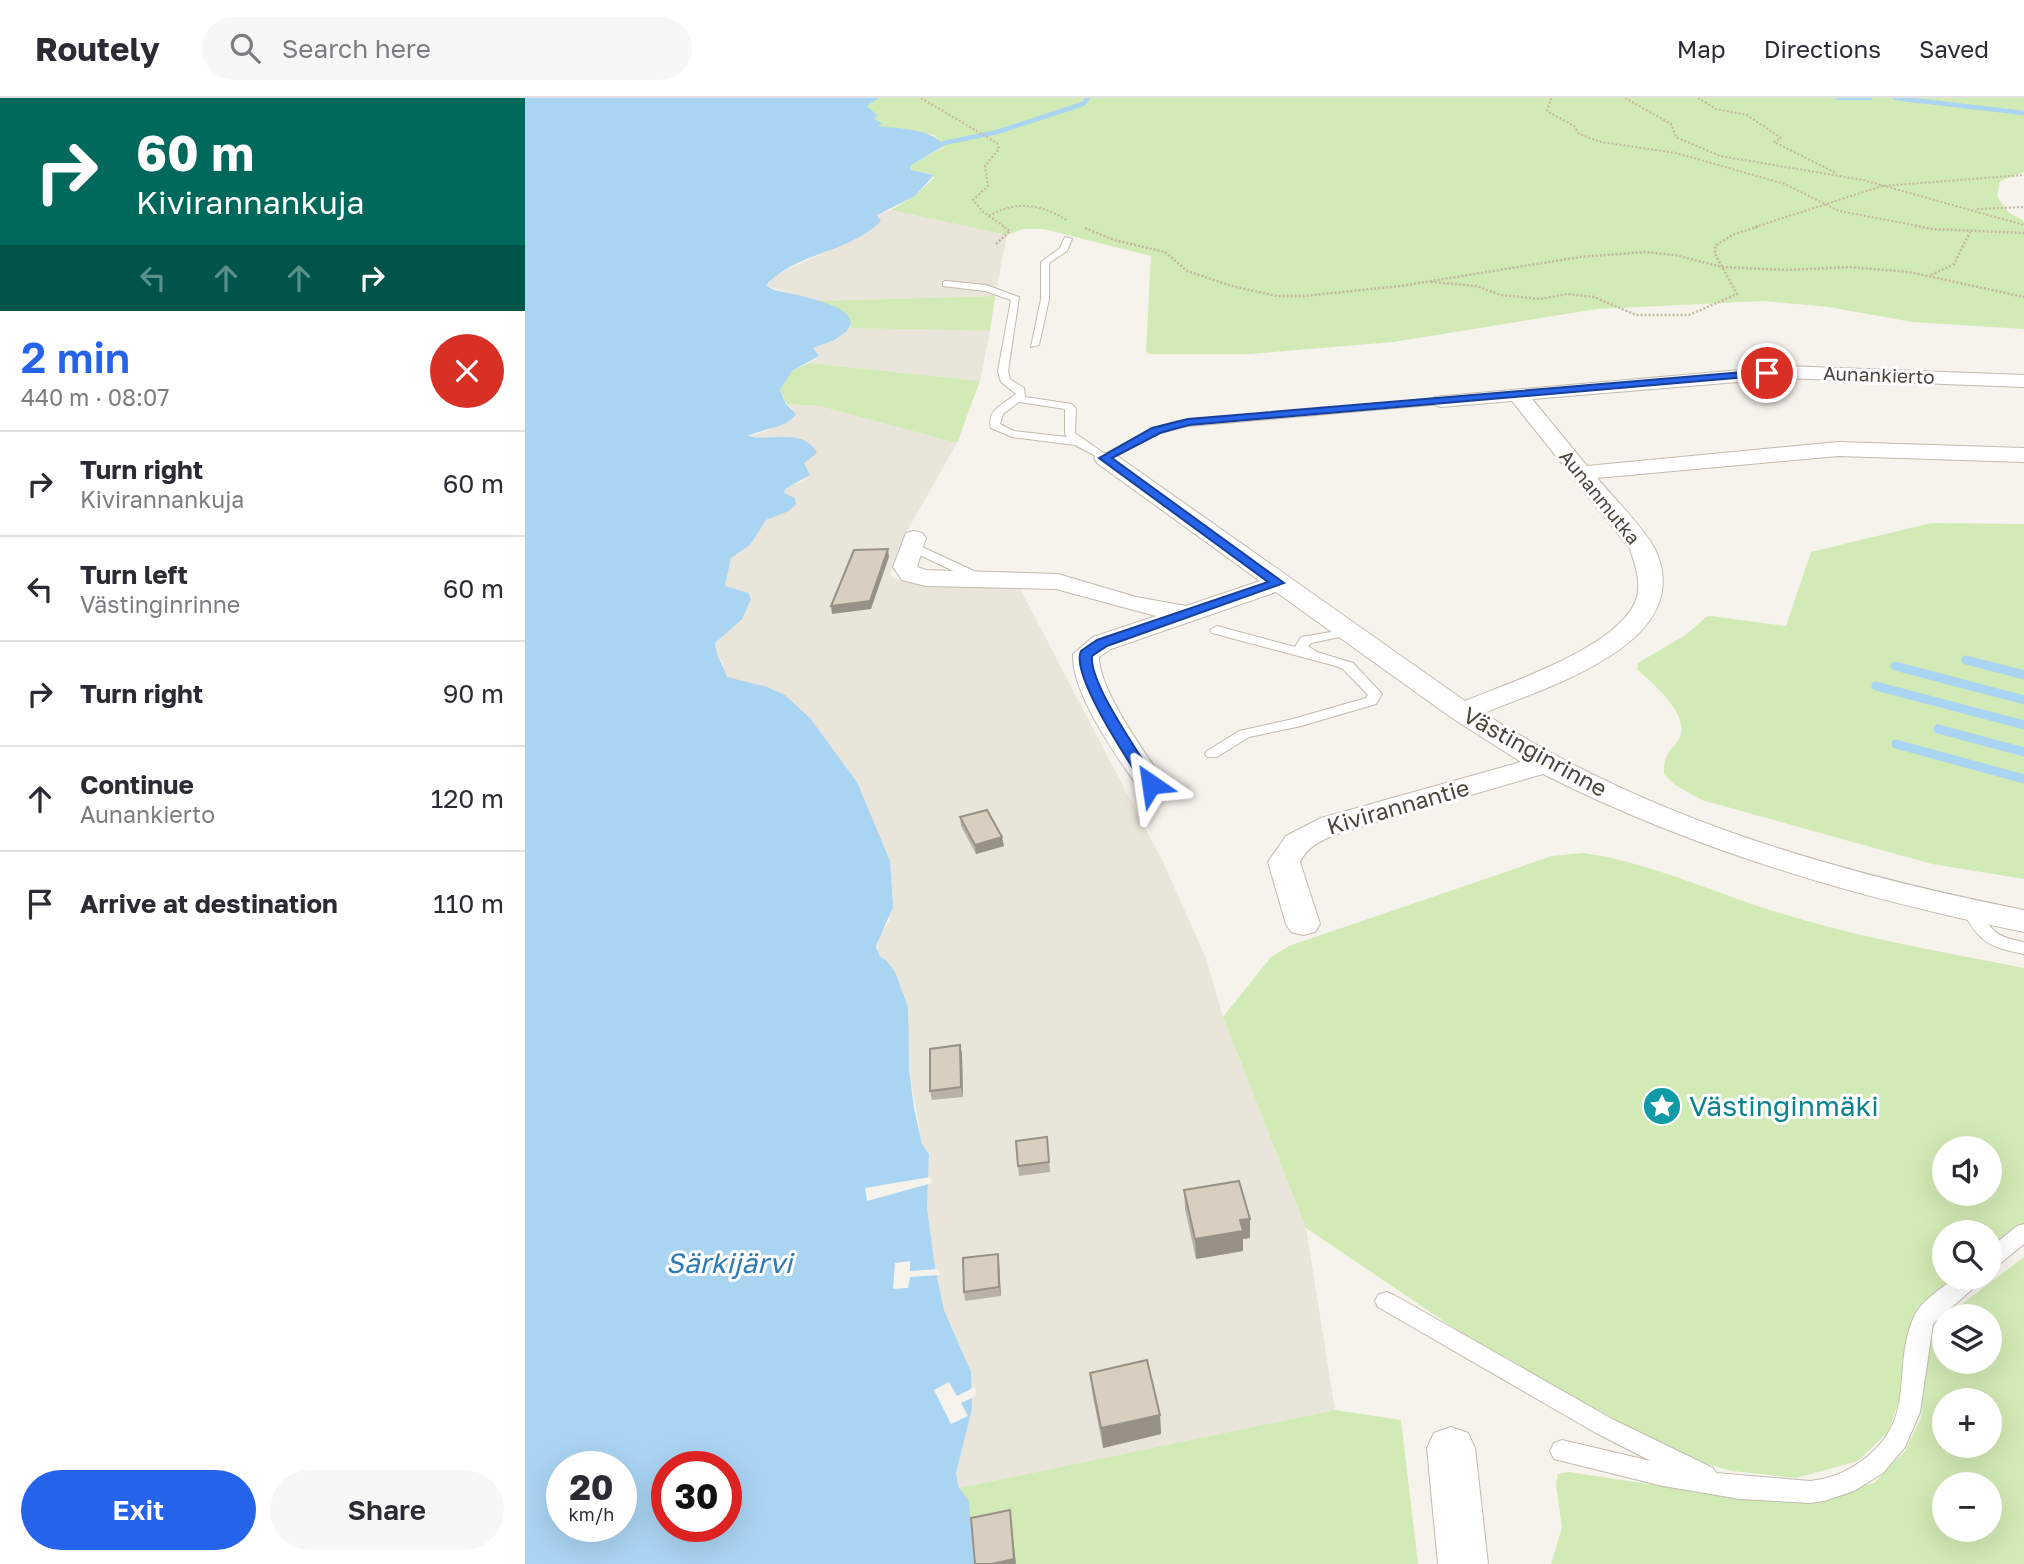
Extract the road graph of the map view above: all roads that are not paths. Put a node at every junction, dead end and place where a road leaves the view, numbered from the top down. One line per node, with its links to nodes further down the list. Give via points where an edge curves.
1 (1068, 239): 3 (lane, via 1064,249 1045,262)
2 (946, 284): 6 (lane, via 1014,296)
3 (1045, 299): 4 (lane); 7 (lane)
4 (1035, 303)
5 (1024, 308): 6 (lane)
6 (1013, 313): 10 (lane, via 1003,371 1005,380 1020,390)
7 (1034, 345)
8 (2024, 381): 9 (street, Aunankierto, via 1785,372)
9 (1517, 394): 11 (street, Aunankierto); 15 (street, Aunanmutka)
10 (1018, 399): 12 (lane, via 1068,406 1070,435); 12 (lane, via 997,412 993,421 997,429)
11 (1441, 401): 14 (lane, via 1177,424 1156,430)
12 (1079, 442): 14 (lane)
13 (2024, 455): 15 (street, via 1838,449)
14 (1105, 458): 17 (street, Västinginrinne)
15 (1580, 473): 22 (street, Aunanmutka, via 1649,562 1648,599 1641,617 1589,659)
16 (913, 542): 18 (street, via 905,567 911,575 1058,582 1133,604)
17 (1278, 583): 18 (street); 20 (street, Västinginrinne)
18 (1189, 613): 25 (street, via 1095,646 1083,659 1104,708)
19 (1217, 630): 21 (lane)
20 (1349, 631): 21 (lane, via 1306,640 1301,647); 22 (street, Västinginrinne)
21 (1312, 655): 23 (lane, via 1348,666 1373,689 1374,698 1244,734)
22 (1462, 712): 24 (street, Västinginrinne)
23 (1212, 754)
24 (1547, 764): 26 (street, Västinginrinne, via 1638,808 1766,856 1882,891); 28 (street, Kivirannantie, via 1332,825 1302,839 1288,852 1285,862)
25 (1151, 784)
26 (1971, 911): 27 (street, Västinginrinne); 29 (lane, via 1983,935)
27 (2024, 921)
28 (1303, 924)
29 (2024, 948)
30 (2024, 1232): 31 (lane)
31 (2002, 1251)
32 (1955, 1290): 36 (lane, via 1923,1321 1908,1418 1896,1442 1872,1467 1849,1482 1823,1490)
33 (1386, 1301): 36 (lane, via 1604,1426)
34 (1451, 1448): 37 (street)
35 (1562, 1451): 36 (lane)
36 (1740, 1488)
37 (1463, 1564)

